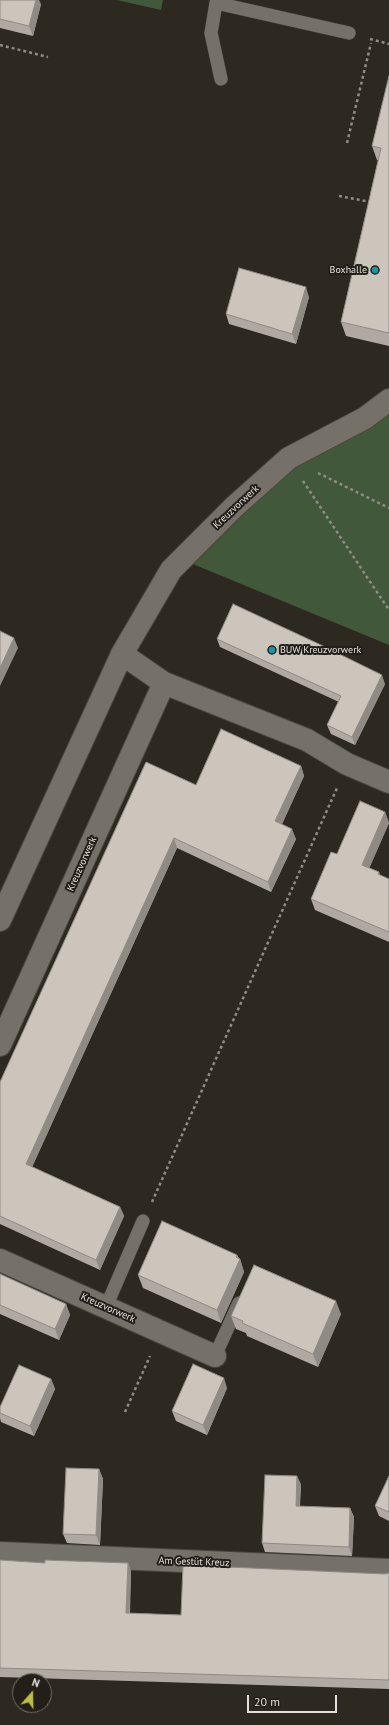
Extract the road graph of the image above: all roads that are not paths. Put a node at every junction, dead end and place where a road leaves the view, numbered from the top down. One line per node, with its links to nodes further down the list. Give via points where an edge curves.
1 (349, 33): 2 (lane, via 216,3 211,33)
2 (221, 80)
3 (389, 400): 4 (street, Kreuzvorwerk, via 366,418 289,458 234,507 172,570)
4 (122, 654): 5 (street); 7 (street, Kreuzvorwerk)
5 (164, 683): 6 (street, via 307,740 347,764); 8 (street, Kreuzvorwerk)
6 (389, 782)
7 (0, 920)
8 (0, 1045)
9 (143, 1221): 12 (lane)
10 (0, 1260): 12 (street, Kreuzvorwerk)
11 (244, 1293): 13 (lane)
12 (106, 1307): 13 (street, Kreuzvorwerk)
13 (216, 1356)
14 (0, 1553): 15 (street, Am Gestüt Kreuz)
15 (389, 1570)

